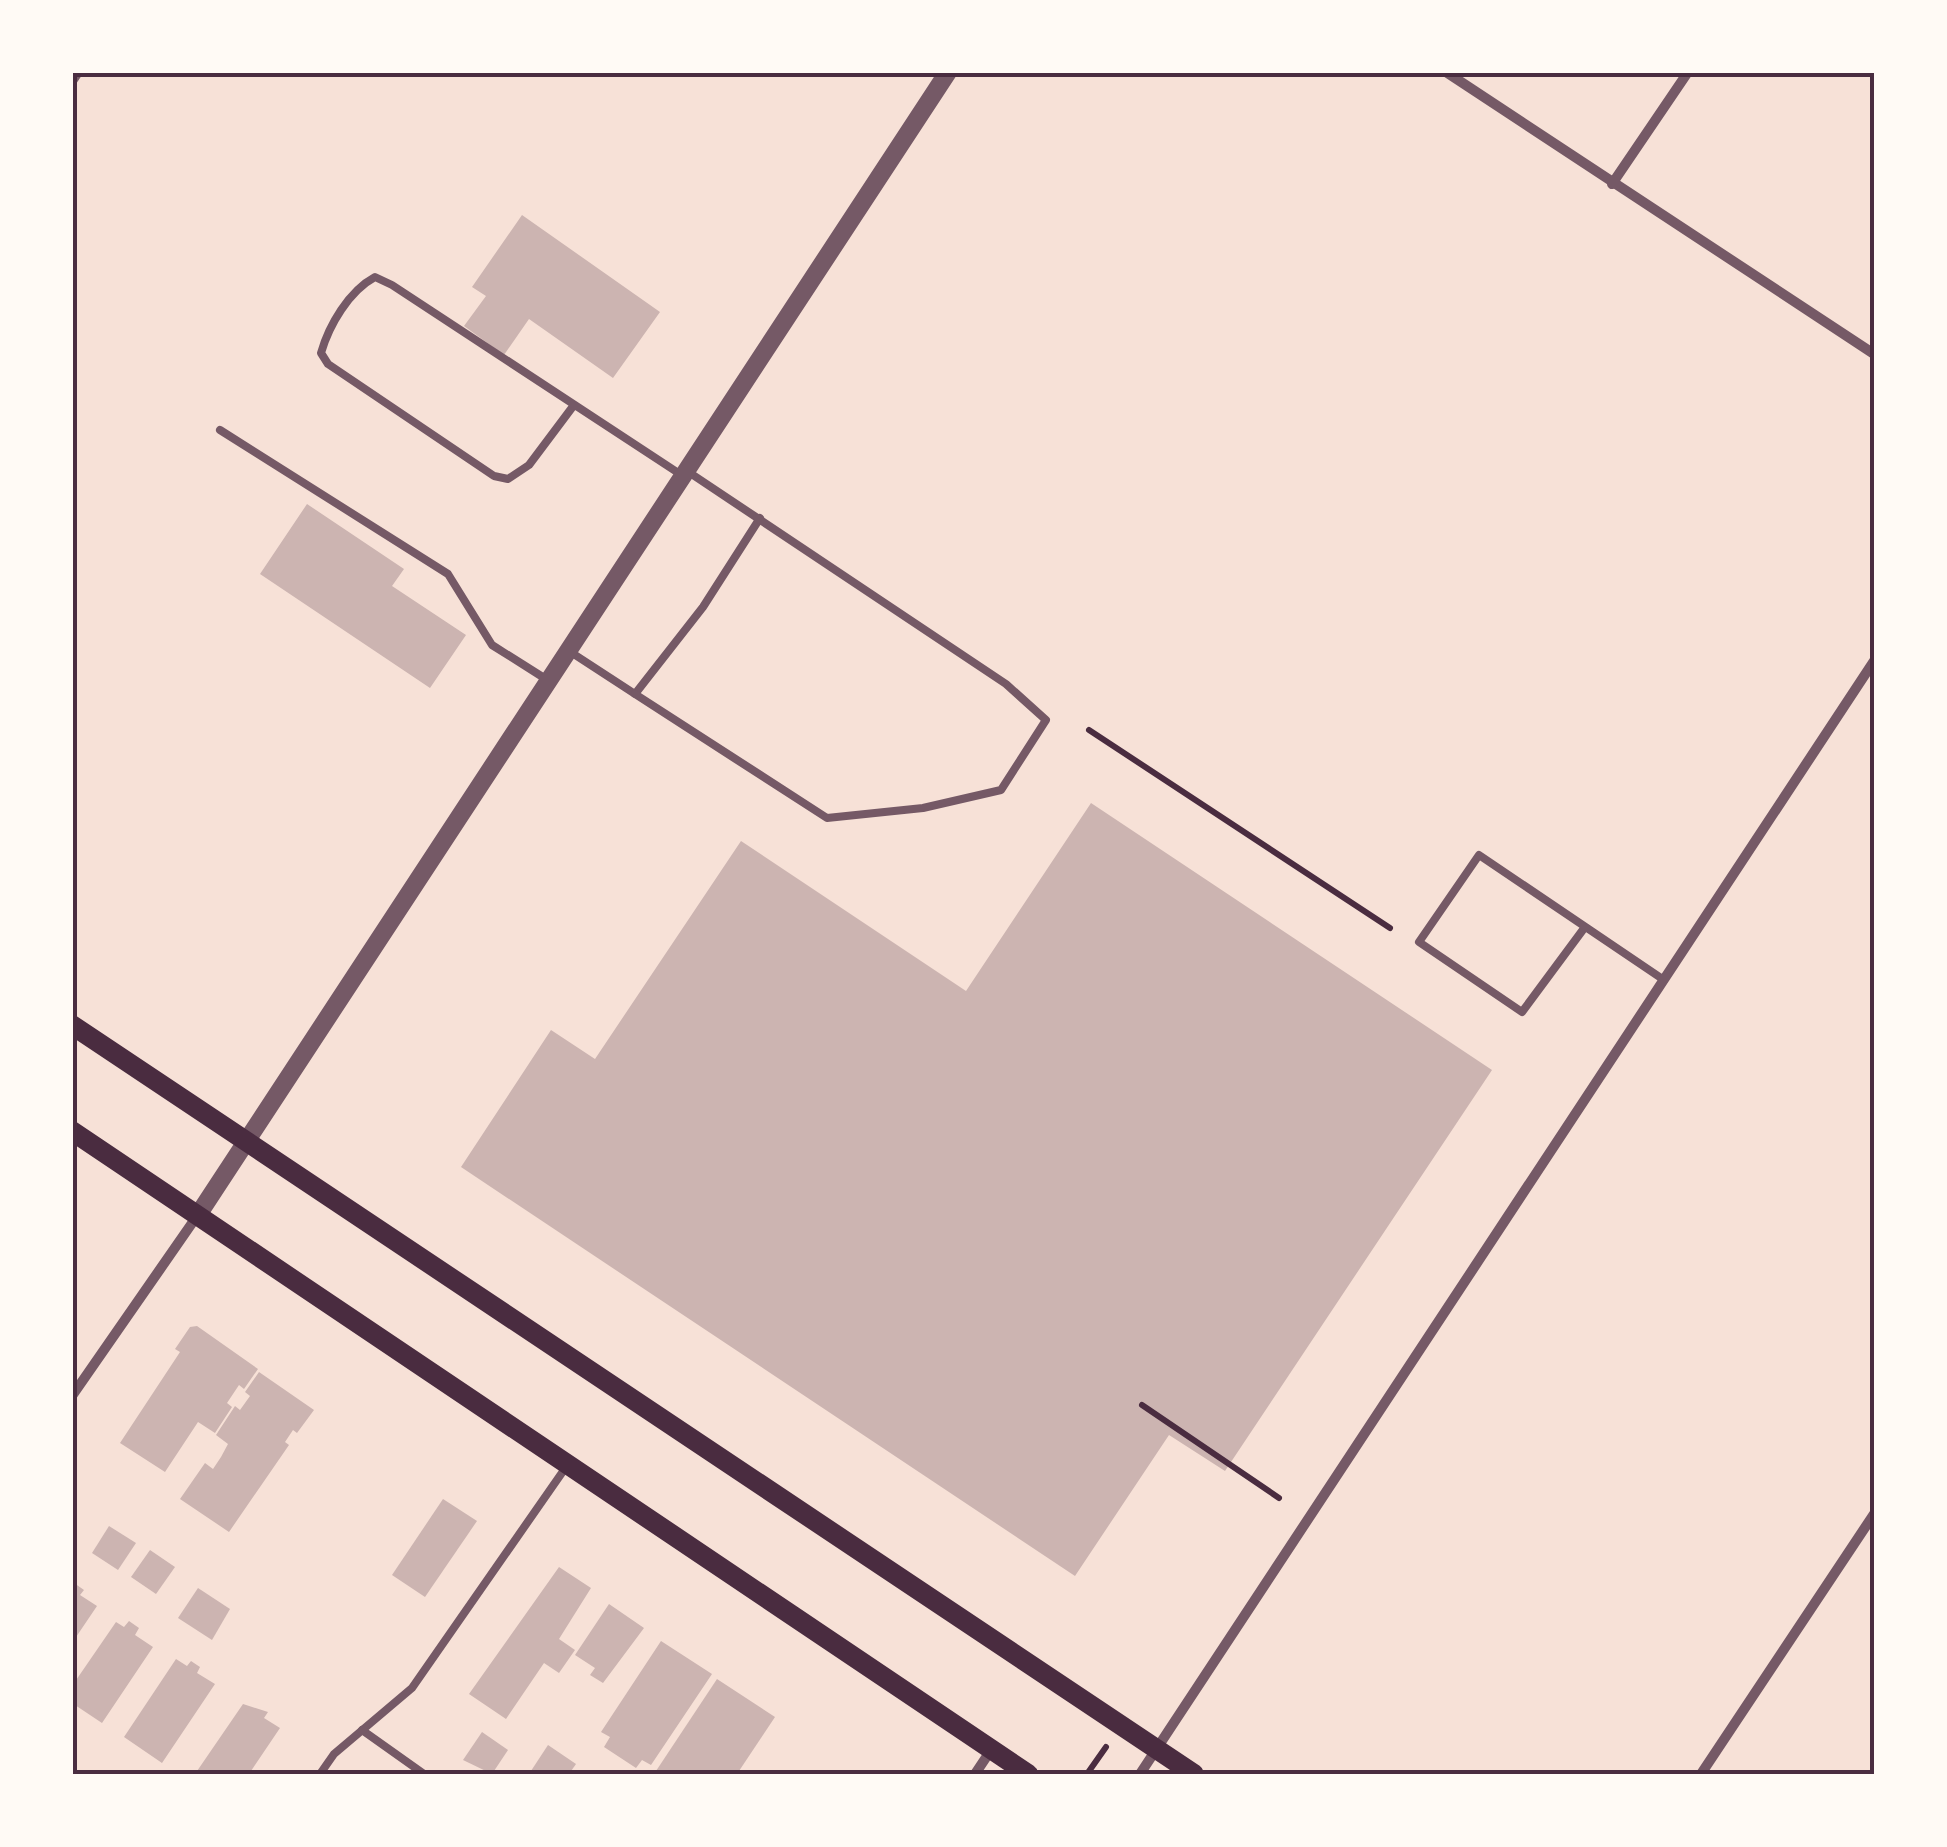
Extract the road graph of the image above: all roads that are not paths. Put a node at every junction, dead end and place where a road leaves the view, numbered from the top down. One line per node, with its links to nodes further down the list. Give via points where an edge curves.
1 (78, 72): 5 (street)
2 (948, 72): 10 (street)
3 (1446, 72): 6 (street)
4 (1688, 72): 6 (street)
5 (72, 81)
6 (1612, 184): 7 (street)
7 (1874, 354)
8 (574, 405): 8 (lane, via 375,277 359,286 322,353 343,374 508,479 528,465); 10 (lane)
9 (220, 430): 14 (lane, via 448,574 492,645)
10 (685, 474): 11 (lane); 12 (street)
11 (760, 518): 15 (lane, via 703,607); 15 (lane, via 1006,684 1046,720 1000,790 923,808 827,818)
12 (569, 650): 14 (street); 15 (lane)
13 (1874, 661): 17 (street)
14 (549, 680): 20 (street)
15 (635, 694)
16 (1585, 926): 16 (lane, via 1479,855 1419,942 1522,1012); 17 (lane)
17 (1664, 980): 27 (street)
18 (72, 1025): 20 (main road)
19 (72, 1131): 21 (main road)
20 (246, 1142): 21 (street); 27 (main road)
21 (198, 1214): 22 (street); 23 (main road)
22 (72, 1396)
23 (568, 1464): 25 (lane, via 412,1688); 26 (main road)
24 (1874, 1514): 34 (street)
25 (362, 1730): 28 (lane); 29 (lane)
26 (992, 1750): 30 (street); 31 (main road)
27 (1157, 1750): 32 (street); 33 (main road)
28 (320, 1774)
29 (424, 1774)
30 (975, 1774)
31 (1028, 1774)
32 (1140, 1774)
33 (1194, 1774)
34 (1701, 1774)

